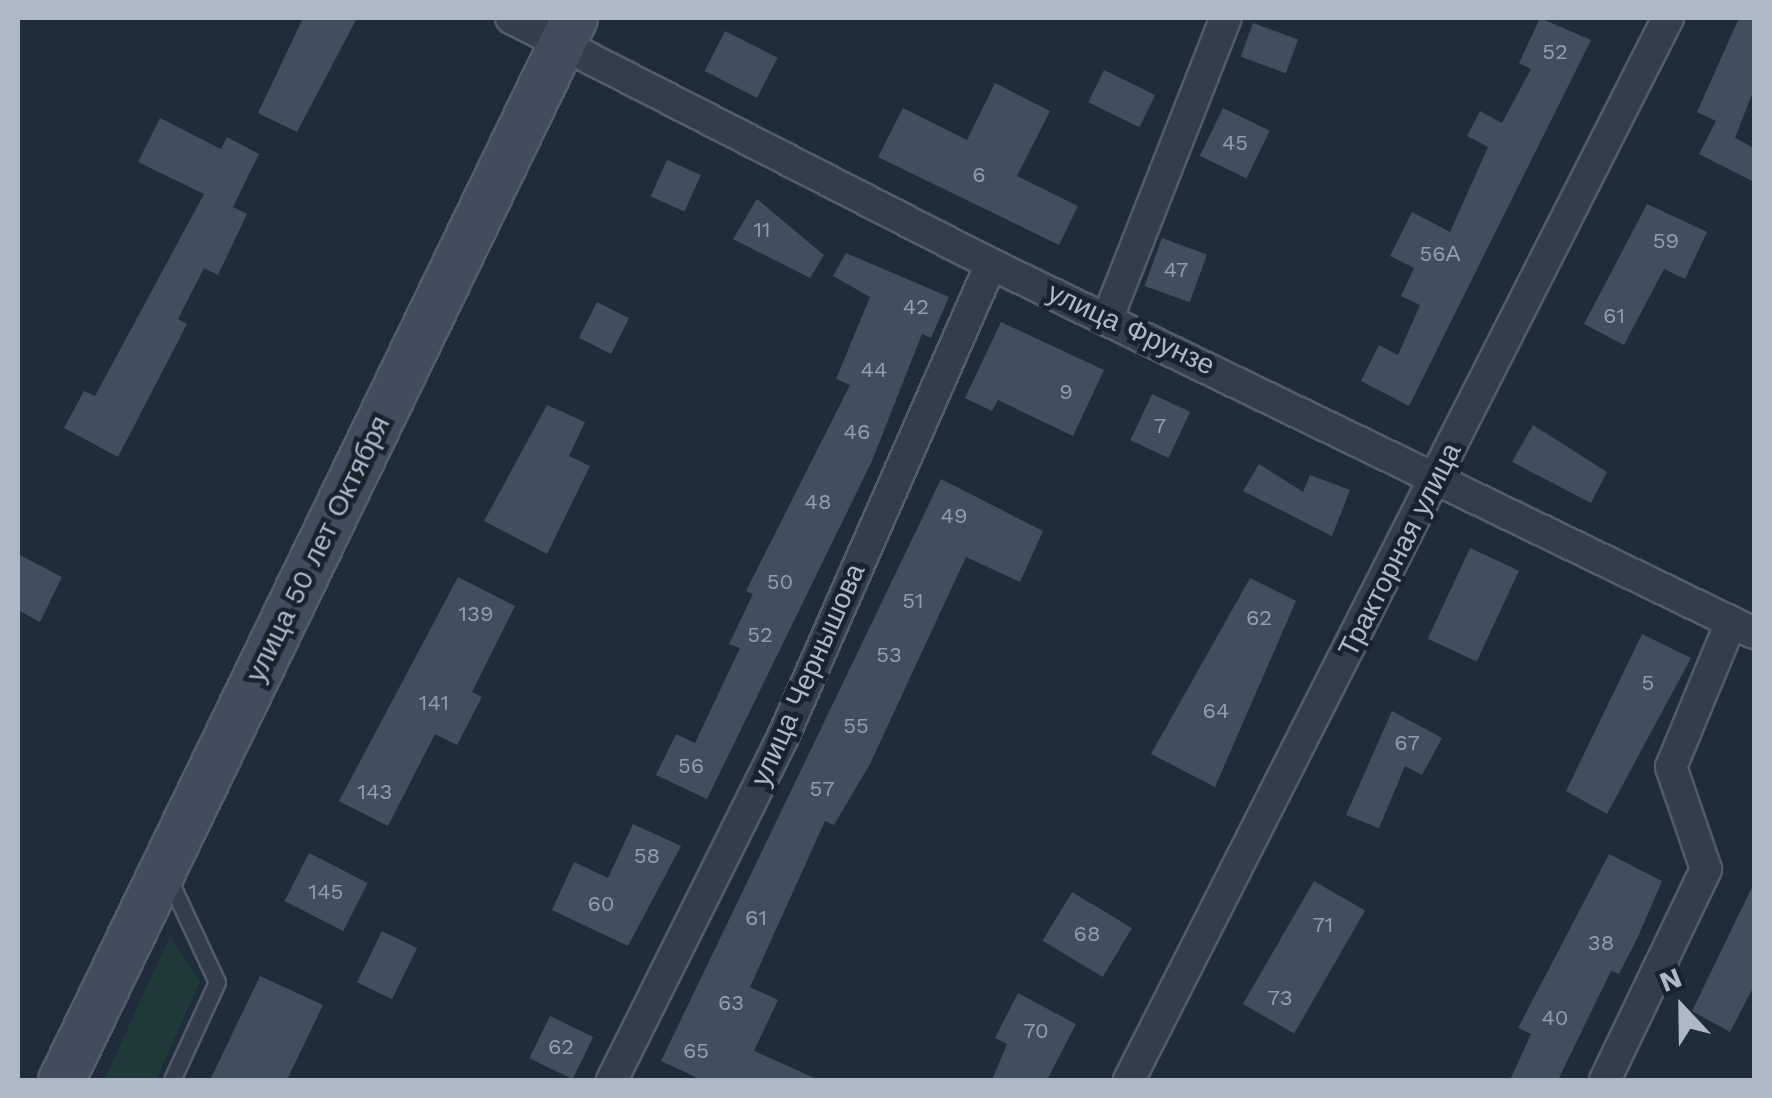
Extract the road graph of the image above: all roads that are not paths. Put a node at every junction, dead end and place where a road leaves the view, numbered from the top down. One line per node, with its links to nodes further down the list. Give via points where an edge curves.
1 (511, 18): 4 (street, улица Фрунзе)
2 (1226, 18): 6 (street)
3 (1668, 18): 7 (street, Тракторная улица)
4 (568, 29): 5 (street, улица Фрунзе); 9 (main road, улица 50 лет Октября)
5 (990, 264): 6 (street, улица Фрунзе); 12 (street, улица Чернышова, via 783,736)
6 (1108, 317): 7 (street, улица Фрунзе)
7 (1439, 474): 8 (street, улица Фрунзе); 13 (street, Тракторная улица)
8 (1743, 628): 14 (street, via 1671,767 1706,869)
9 (164, 868): 10 (main road, улица 50 лет Октября); 11 (lane, via 217,982)
10 (62, 1080)
11 (172, 1080)
12 (612, 1080)
13 (1130, 1080)
14 (1604, 1080)

